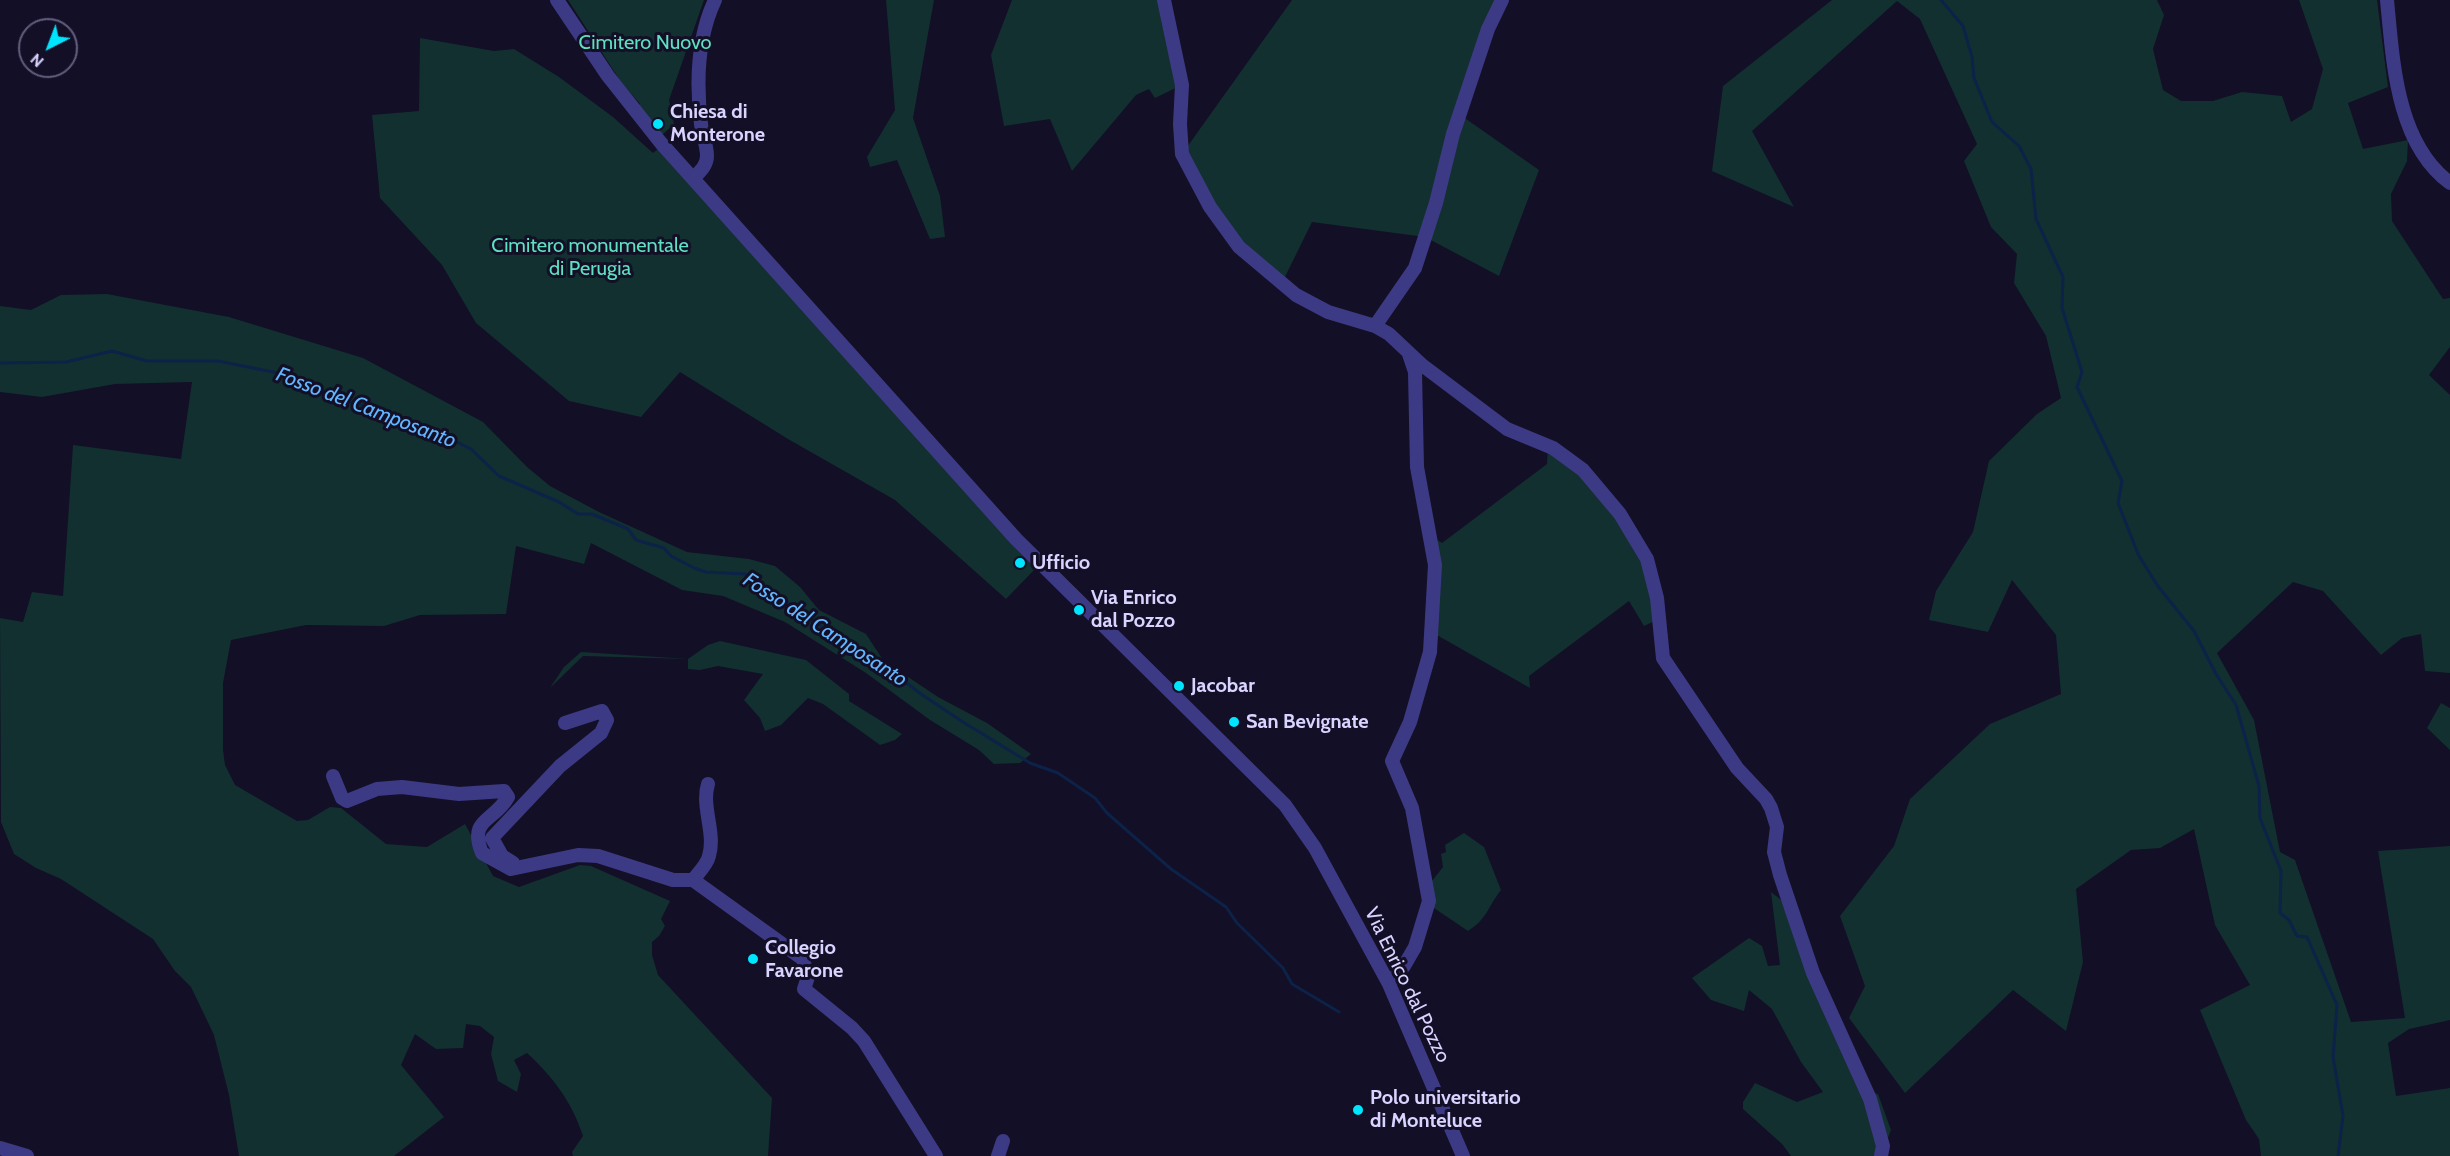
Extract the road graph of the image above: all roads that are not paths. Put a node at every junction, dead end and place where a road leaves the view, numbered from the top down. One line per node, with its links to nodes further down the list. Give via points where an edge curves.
1 (557, 0): 6 (street, Via Enrico dal Pozzo, via 608,76)
2 (715, 0): 6 (street, via 699,60 698,96 707,156 704,167)
3 (1164, 0): 8 (street, via 1182,85 1182,154 1209,207 1239,247 1296,295 1328,312)
4 (1502, 0): 8 (street, via 1488,29 1453,134 1415,268)
5 (2387, 0): 7 (street, via 2398,90 2408,126 2424,155)
6 (693, 179): 15 (street, Via Enrico dal Pozzo, via 1016,539 1272,789 1315,848)
7 (2450, 183)
8 (1375, 326): 9 (street)
9 (1408, 351): 15 (street, via 1415,372 1417,467 1436,565 1430,652 1410,722 1392,761 1412,808 1428,901 1415,946); 22 (street, via 1507,429 1553,448 1583,470 1620,514 1647,559 1657,598 1663,658 1737,768 1771,808 1777,827 1774,852 1780,876 1813,973 1870,1099 1883,1146)
10 (565, 723): 13 (street, via 602,711 607,720 601,733 560,766 492,838 502,856)
11 (333, 777): 13 (street, via 347,801 377,789 402,787 459,794 504,790 508,797 479,825 476,838 482,854 511,869)
12 (708, 784): 14 (street, via 705,793 710,854)
13 (520, 867): 14 (street, via 578,855 598,856 673,880)
14 (693, 880): 19 (street, via 803,959 808,977 804,989 864,1041)
15 (1389, 984): 21 (street, Via Enrico dal Pozzo)
16 (1003, 1141): 20 (street)
17 (0, 1148): 18 (street)
18 (27, 1156)
19 (936, 1156)
20 (998, 1156)
21 (1464, 1156)
22 (1881, 1156)

